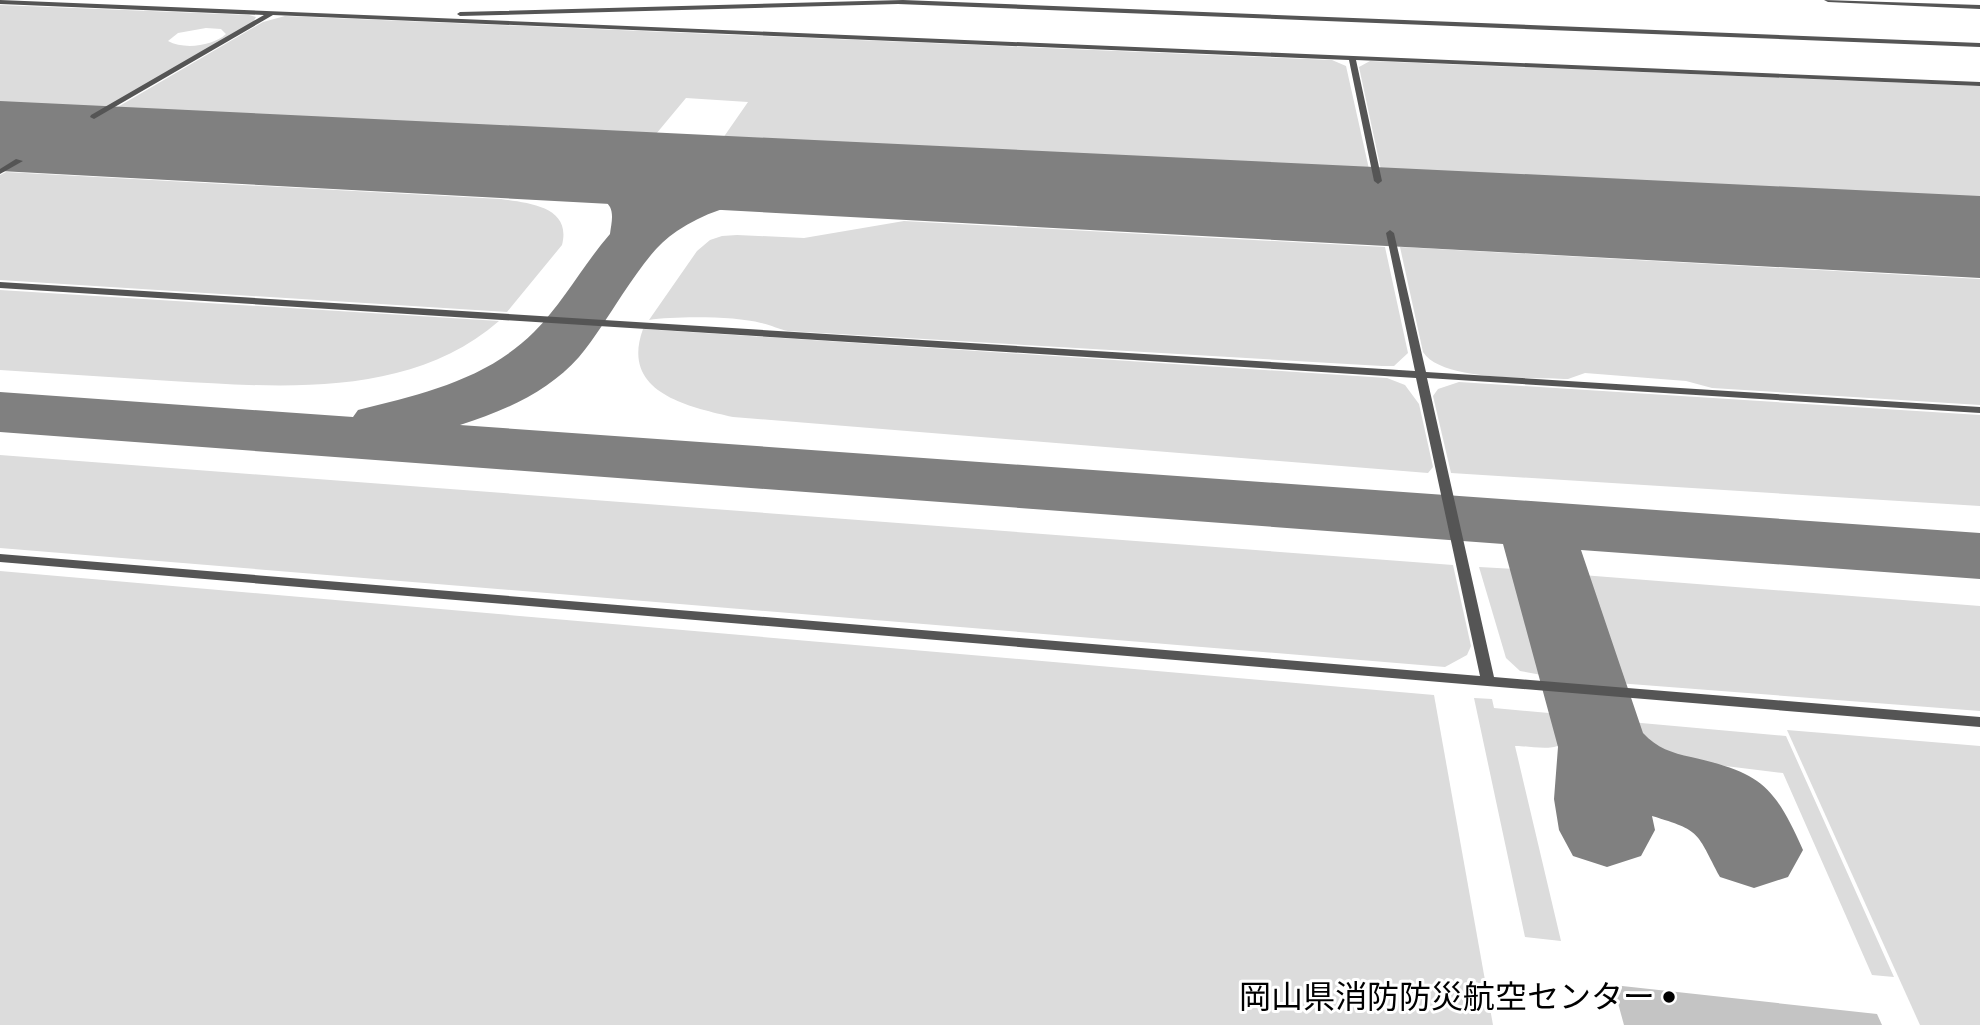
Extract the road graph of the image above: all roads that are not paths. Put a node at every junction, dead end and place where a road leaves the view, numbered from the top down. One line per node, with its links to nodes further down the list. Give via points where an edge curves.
1 (705, 0): 6 (lane)
2 (952, 0): 5 (lane)
3 (1828, 0): 7 (street)
4 (0, 2): 8 (lane)
5 (895, 2): 6 (lane); 10 (lane)
6 (753, 6): 9 (lane)
7 (1980, 7)
8 (272, 13): 9 (lane); 13 (lane)
9 (387, 19): 11 (lane)
10 (1980, 45)
11 (1352, 58): 12 (lane); 16 (lane)
12 (1980, 84)
13 (94, 117)
14 (19, 161): 15 (lane)
15 (0, 172)
16 (1378, 181)
17 (1390, 233): 19 (lane)
18 (0, 285): 19 (lane)
19 (1419, 375): 20 (lane); 22 (lane)
20 (1980, 410)
21 (0, 558): 22 (lane)
22 (1488, 681): 23 (lane)
23 (1980, 722)

